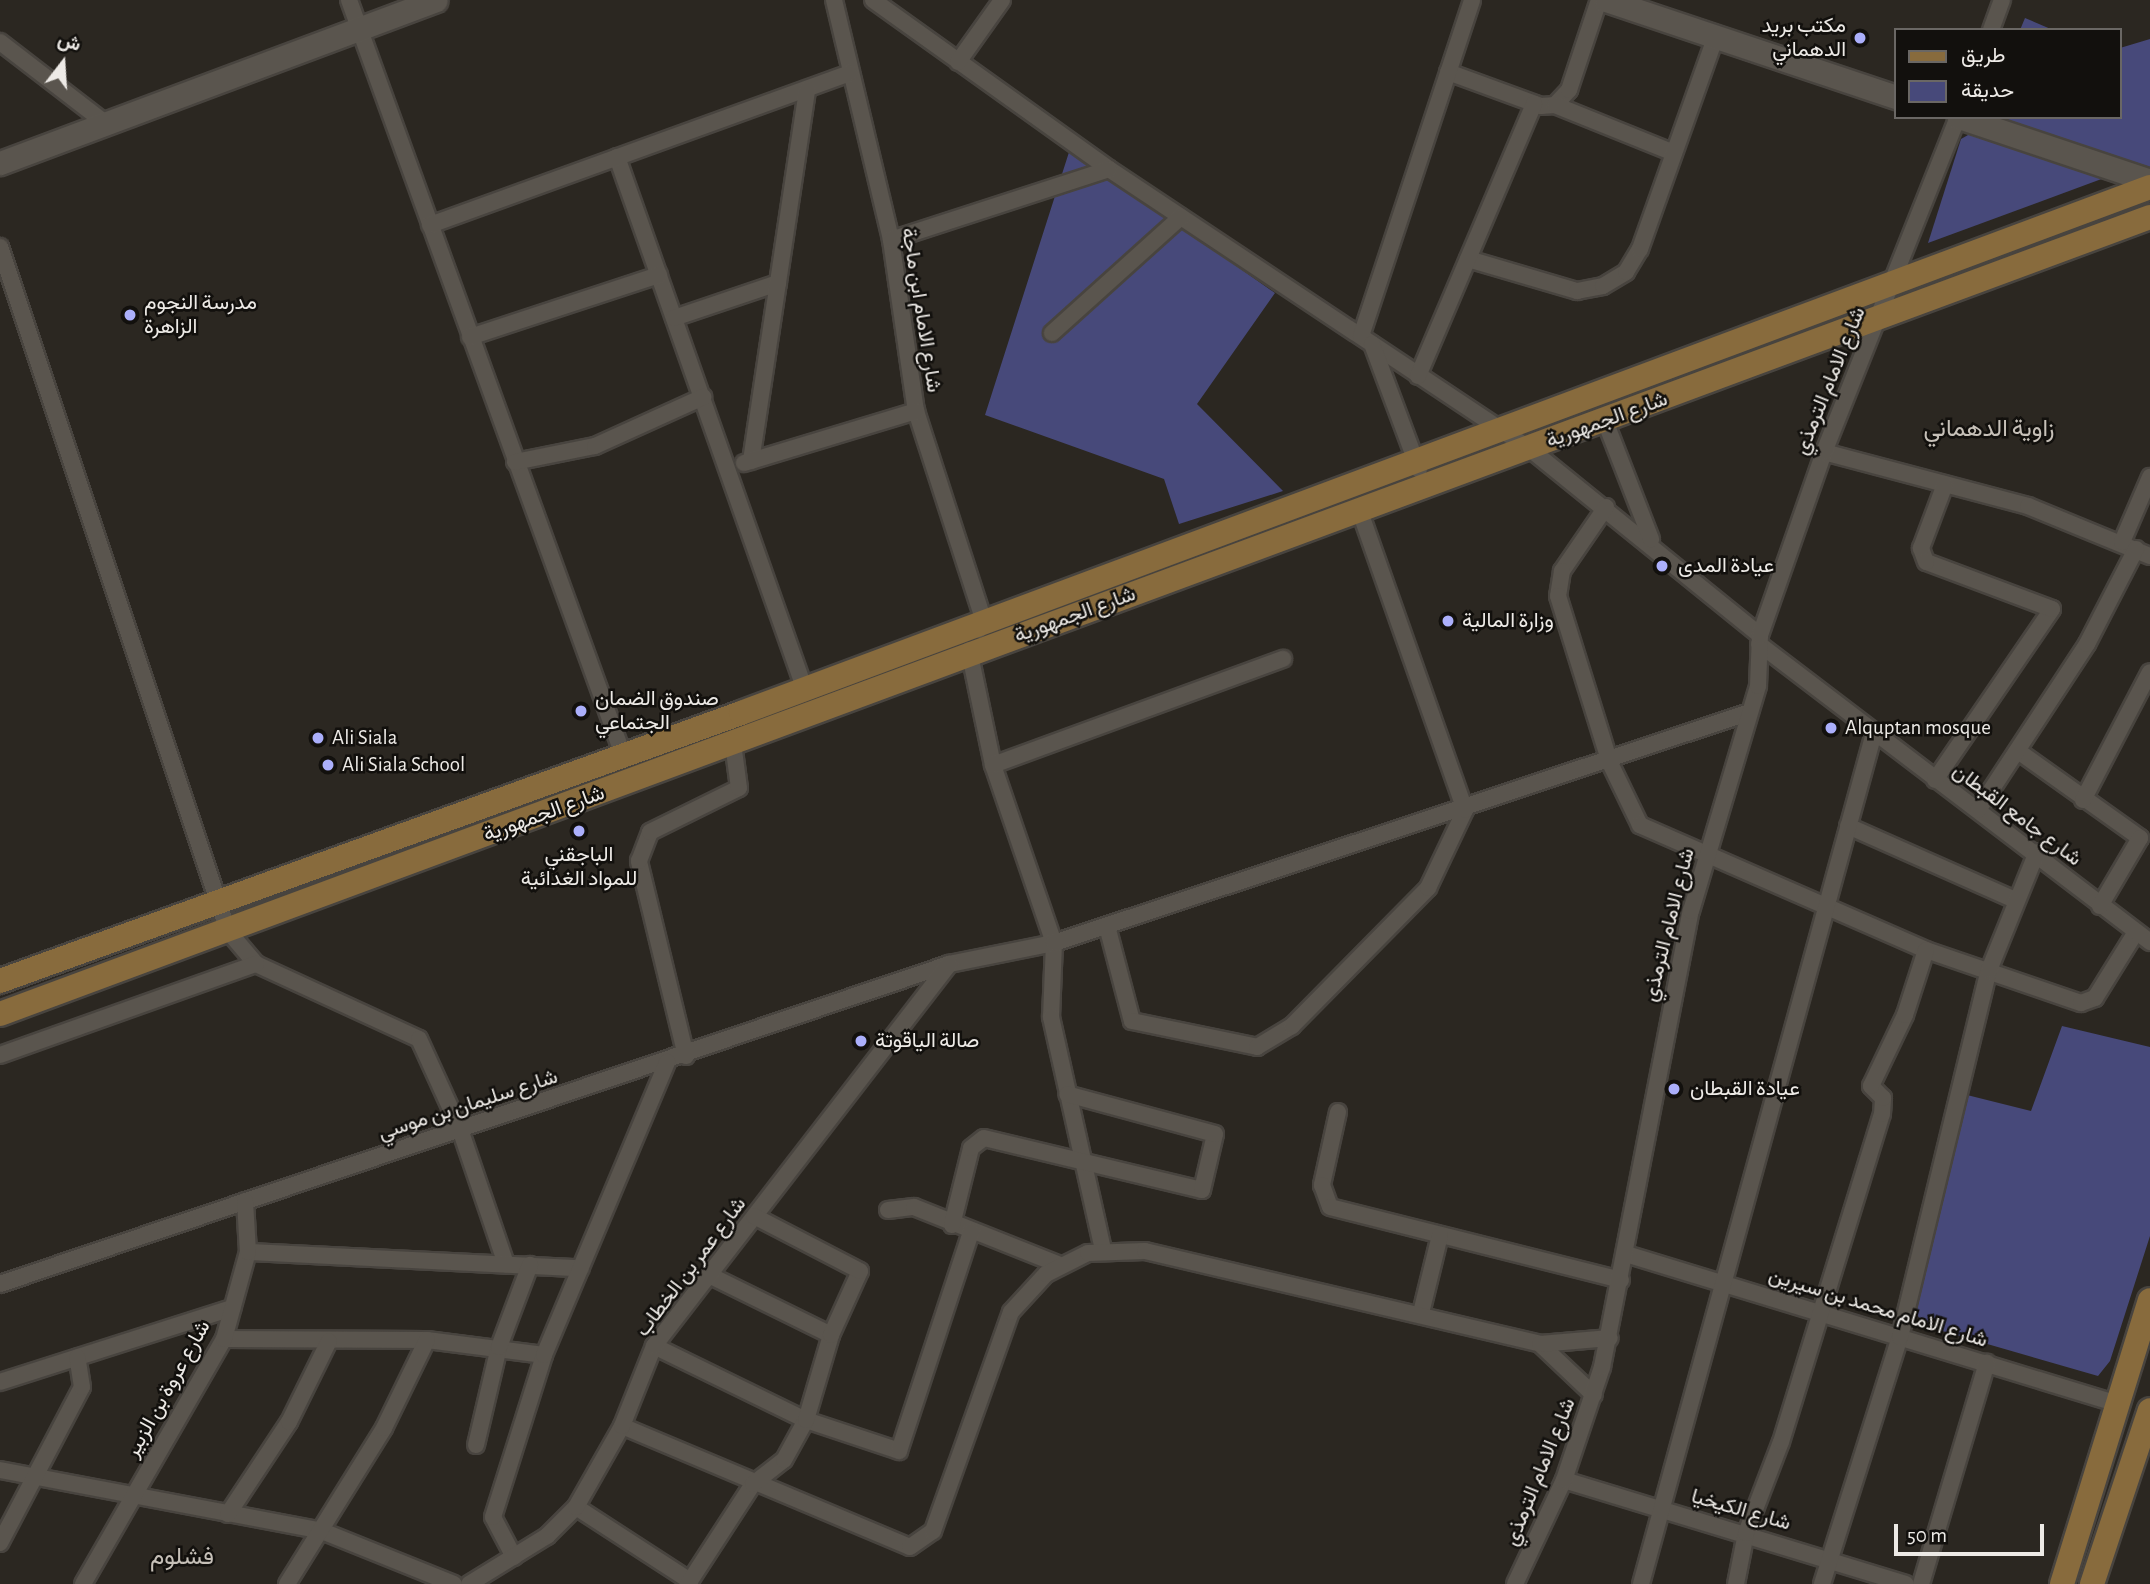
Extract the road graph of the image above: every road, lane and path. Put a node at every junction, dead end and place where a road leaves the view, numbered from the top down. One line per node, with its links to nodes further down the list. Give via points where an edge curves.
1 (436, 0): 11 (main road)
2 (834, 0): 16 (street, شارع الامام ابن ماجة)
3 (873, 0): 14 (street, شارع جامع القبطان)
4 (1002, 0): 14 (street)
5 (1472, 0): 15 (street)
6 (1599, 0): 20 (street, via 1569,89)
7 (1606, 0): 12 (main road)
8 (2002, 0): 10 (street)
9 (351, 2): 11 (street)
10 (1992, 28)
11 (358, 31): 23 (main road); 32 (street)
12 (1715, 38): 18 (main road); 24 (street)
13 (0, 42): 23 (street)
14 (958, 62): 27 (street, شارع جامع القبطان)
15 (1448, 72): 19 (street); 43 (street)
16 (849, 73): 17 (street); 33 (street, شارع الامام ابن ماجة)
17 (807, 89): 25 (street); 37 (street)
18 (1895, 97)
19 (1534, 104): 20 (street); 35 (street)
20 (1555, 105): 24 (street)
21 (1958, 119): 38 (street, شارع الامام الترمذي)
22 (1965, 119): 28 (main road)
23 (105, 123): 26 (main road)
24 (1674, 153): 35 (street, via 1640,249 1615,280 1577,290)
25 (617, 157): 32 (street); 36 (street)
26 (0, 163)
27 (1109, 169): 30 (street, شارع جامع القبطان); 33 (street)
28 (2150, 181)
29 (2150, 187): 38 (main road, شارع الجمهورية)
30 (1181, 217): 41 (street); 43 (street, شارع جامع القبطان)
31 (2150, 217): 40 (main road, شارع الجمهورية)
32 (430, 225): 42 (street)
33 (891, 240): 46 (street, شارع الامام ابن ماجة)
34 (0, 247): 83 (street)
35 (1468, 260): 44 (street)
36 (659, 275): 39 (street); 42 (street)
37 (778, 283): 39 (street); 51 (street)
38 (1893, 285): 40 (street, شارع الامام الترمذي); 48 (main road, شارع الجمهورية)
39 (674, 318): 45 (street)
40 (1877, 319): 47 (main road, شارع الجمهورية); 50 (street, شارع الامام الترمذي)
41 (1052, 333)
42 (470, 337): 53 (street)
43 (1367, 340): 44 (street, شارع جامع القبطان); 52 (street)
44 (1418, 376): 48 (street, شارع جامع القبطان)
45 (703, 397): 53 (street, via 595,446); 54 (street)
46 (916, 411): 51 (street); 62 (street, شارع الامام ابن ماجة)
47 (1605, 421): 49 (main road, شارع الجمهورية); 60 (street)
48 (1499, 428): 49 (street, شارع جامع القبطان); 52 (main road, شارع الجمهورية)
49 (1530, 449): 57 (main road, شارع الجمهورية); 58 (street, شارع جامع القبطان)
50 (1824, 452): 56 (street); 63 (street, شارع الامام الترمذي)
51 (751, 461): 54 (street)
52 (1415, 461): 57 (street); 62 (main road, شارع الجمهورية)
53 (516, 462): 71 (street)
54 (728, 466): 67 (street)
55 (2150, 477): 61 (street)
56 (1944, 484): 61 (street, via 2040,509); 75 (street, via 1921,548 1926,562 2052,609)
57 (1425, 485): 59 (main road, شارع الجمهورية)
58 (1606, 507): 60 (street, شارع جامع القبطان); 73 (street, via 1558,586)
59 (1359, 509): 64 (main road, شارع الجمهورية); 77 (street)
60 (1652, 542): 63 (street, شارع جامع القبطان)
61 (2136, 549): 72 (street, via 2087,644)
62 (984, 622): 64 (street); 67 (main road, شارع الجمهورية)
63 (1760, 640): 68 (street, شارع الامام الترمذي, via 1758,686); 69 (street, شارع جامع القبطان)
64 (966, 655): 70 (main road, شارع الجمهورية); 74 (street)
65 (1283, 659): 74 (street)
66 (2150, 672): 76 (street)
67 (804, 687): 71 (main road, شارع الجمهورية)
68 (1747, 713): 73 (street, شارع سليمان بن موسي); 81 (street, شارع الامام الترمذي)
69 (1874, 733): 75 (street, شارع جامع القبطان); 79 (street)
70 (733, 743): 87 (main road, شارع الجمهورية); 98 (street, via 738,788 650,832 639,861)
71 (622, 751): 83 (main road, شارع الجمهورية)
72 (2018, 751): 76 (street); 78 (street)
73 (1610, 763): 77 (street, شارع سليمان بن موسي); 81 (street, via 1640,825)
74 (993, 765): 90 (street)
75 (1935, 780): 78 (street, شارع جامع القبطان)
76 (2083, 800): 85 (street, via 2140,838)
77 (1465, 810): 86 (street, شارع سليمان بن موسي); 86 (street, via 1418,902 1292,1027 1257,1047 1132,1021)
78 (1978, 810): 80 (street, شارع جامع القبطان)
79 (1848, 826): 82 (street); 84 (street)
80 (2036, 852): 82 (street); 85 (street, شارع جامع القبطان)
81 (1707, 858): 84 (street); 112 (street, شارع الامام الترمذي, via 1642,1146)
82 (2015, 900): 94 (street)
83 (220, 905): 87 (street); 95 (main road, شارع الجمهورية)
84 (1826, 906): 91 (street); 120 (street)
85 (2100, 906): 88 (street, شارع جامع القبطان)
86 (1107, 926): 90 (street, شارع سليمان بن موسي)
87 (228, 931): 92 (street); 96 (main road, شارع الجمهورية)
88 (2136, 932): 89 (street, شارع جامع القبطان); 94 (street, via 2090,1003)
89 (2150, 942)
90 (1054, 943): 93 (street, شارع سليمان بن موسي); 100 (street, via 1051,1017)
91 (1926, 950): 94 (street); 124 (street, via 1871,1086 1883,1098 1882,1114)
92 (256, 964): 97 (street); 102 (street, via 412,1034 425,1047)
93 (949, 964): 98 (street, شارع سليمان بن موسي); 106 (street, شارع عمر بن الخطاب)
94 (1989, 970): 126 (street)
95 (0, 981)
96 (0, 1014)
97 (0, 1055)
98 (686, 1056): 99 (street, شارع سليمان بن موسي)
99 (667, 1062): 102 (street, شارع سليمان بن موسي); 116 (street)
100 (1067, 1094): 103 (street); 103 (street, via 1218,1139 1198,1192)
101 (1338, 1112): 109 (street, via 1322,1185 1326,1203)
102 (460, 1129): 104 (street, شارع سليمان بن موسي); 113 (street)
103 (1079, 1161): 107 (street, via 978,1140); 110 (street)
104 (245, 1201): 111 (street, شارع عروة بن الزبير); 119 (street, شارع سليمان بن موسي)
105 (888, 1210): 107 (street, via 911,1206)
106 (754, 1216): 117 (street, شارع عمر بن الخطاب); 125 (street, via 860,1271)
107 (952, 1225): 108 (street)
108 (971, 1232): 115 (street); 141 (street, via 905,1449 893,1452)
109 (1440, 1235): 118 (street); 123 (street)
110 (1103, 1250): 115 (street); 123 (street, via 1145,1251)
111 (248, 1252): 113 (street); 122 (street, شارع عروة بن الزبير)
112 (1626, 1254): 118 (street, شارع الامام الترمذي); 120 (street, شارع الامام محمد بن سيرين)
113 (506, 1264): 114 (street)
114 (530, 1265): 116 (street); 133 (street)
115 (1060, 1265): 147 (street, via 1011,1312 933,1531 920,1545 900,1545)
116 (580, 1268): 134 (street)
117 (709, 1275): 125 (street); 132 (street, شارع عمر بن الخطاب)
118 (1621, 1280): 127 (street, شارع الامام الترمذي)
119 (0, 1284)
120 (1724, 1284): 124 (street, شارع الامام محمد بن سيرين); 150 (street)
121 (2150, 1300): 139 (main road)
122 (232, 1308): 128 (street, شارع عروة بن الزبير); 135 (street)
123 (1421, 1313): 131 (street)
124 (1819, 1313): 126 (street, شارع الامام محمد بن سيرين); 153 (street)
125 (831, 1335): 141 (street)
126 (1900, 1337): 136 (street, شارع الامام محمد بن سيرين); 156 (street)
127 (1610, 1338): 131 (street); 138 (street, شارع الامام الترمذي)
128 (224, 1339): 130 (street); 148 (street, شارع عروة بن الزبير)
129 (427, 1340): 130 (street); 133 (street); 152 (street, via 384,1428)
130 (329, 1341): 151 (street, via 289,1422)
131 (1540, 1345): 138 (street)
132 (654, 1346): 141 (street); 142 (street, شارع عمر بن الخطاب)
133 (499, 1347): 134 (street); 143 (street)
134 (544, 1355): 155 (street, via 493,1517)
135 (77, 1357): 137 (street); 145 (street, via 82,1387)
136 (1987, 1363): 139 (street, شارع الامام محمد بن سيرين); 167 (street)
137 (0, 1382)
138 (1594, 1395): 146 (street, شارع الامام الترمذي)
139 (2118, 1404): 168 (main road)
140 (2150, 1411): 169 (main road)
141 (806, 1420): 147 (street, via 784,1460)
142 (622, 1426): 147 (street); 149 (street, شارع عمر بن الخطاب)
143 (476, 1445)
144 (0, 1470): 145 (street)
145 (31, 1475): 148 (street); 154 (street)
146 (1564, 1479): 150 (street, شارع الكيخيا); 162 (street, شارع الامام الترمذي)
147 (753, 1484): 157 (street)
148 (129, 1499): 151 (street); 158 (street, شارع عروة بن الزبير)
149 (576, 1507): 155 (street, شارع عمر بن الخطاب, via 547,1536); 157 (street)
150 (1662, 1509): 153 (street, شارع الكيخيا); 163 (street)
151 (228, 1514): 152 (street)
152 (322, 1531): 159 (street); 160 (street)
153 (1746, 1533): 156 (street, شارع الكيخيا); 164 (street)
154 (0, 1543)
155 (513, 1557): 161 (street, شارع عمر بن الخطاب)
156 (1830, 1558): 165 (street); 166 (street, شارع الكيخيا)
157 (689, 1582)
158 (83, 1584)
159 (287, 1584)
160 (454, 1584)
161 (468, 1584)
162 (1515, 1584)
163 (1641, 1584)
164 (1736, 1584)
165 (1822, 1584)
166 (1906, 1584)
167 (1921, 1584)
168 (2062, 1584)
169 (2092, 1584)

